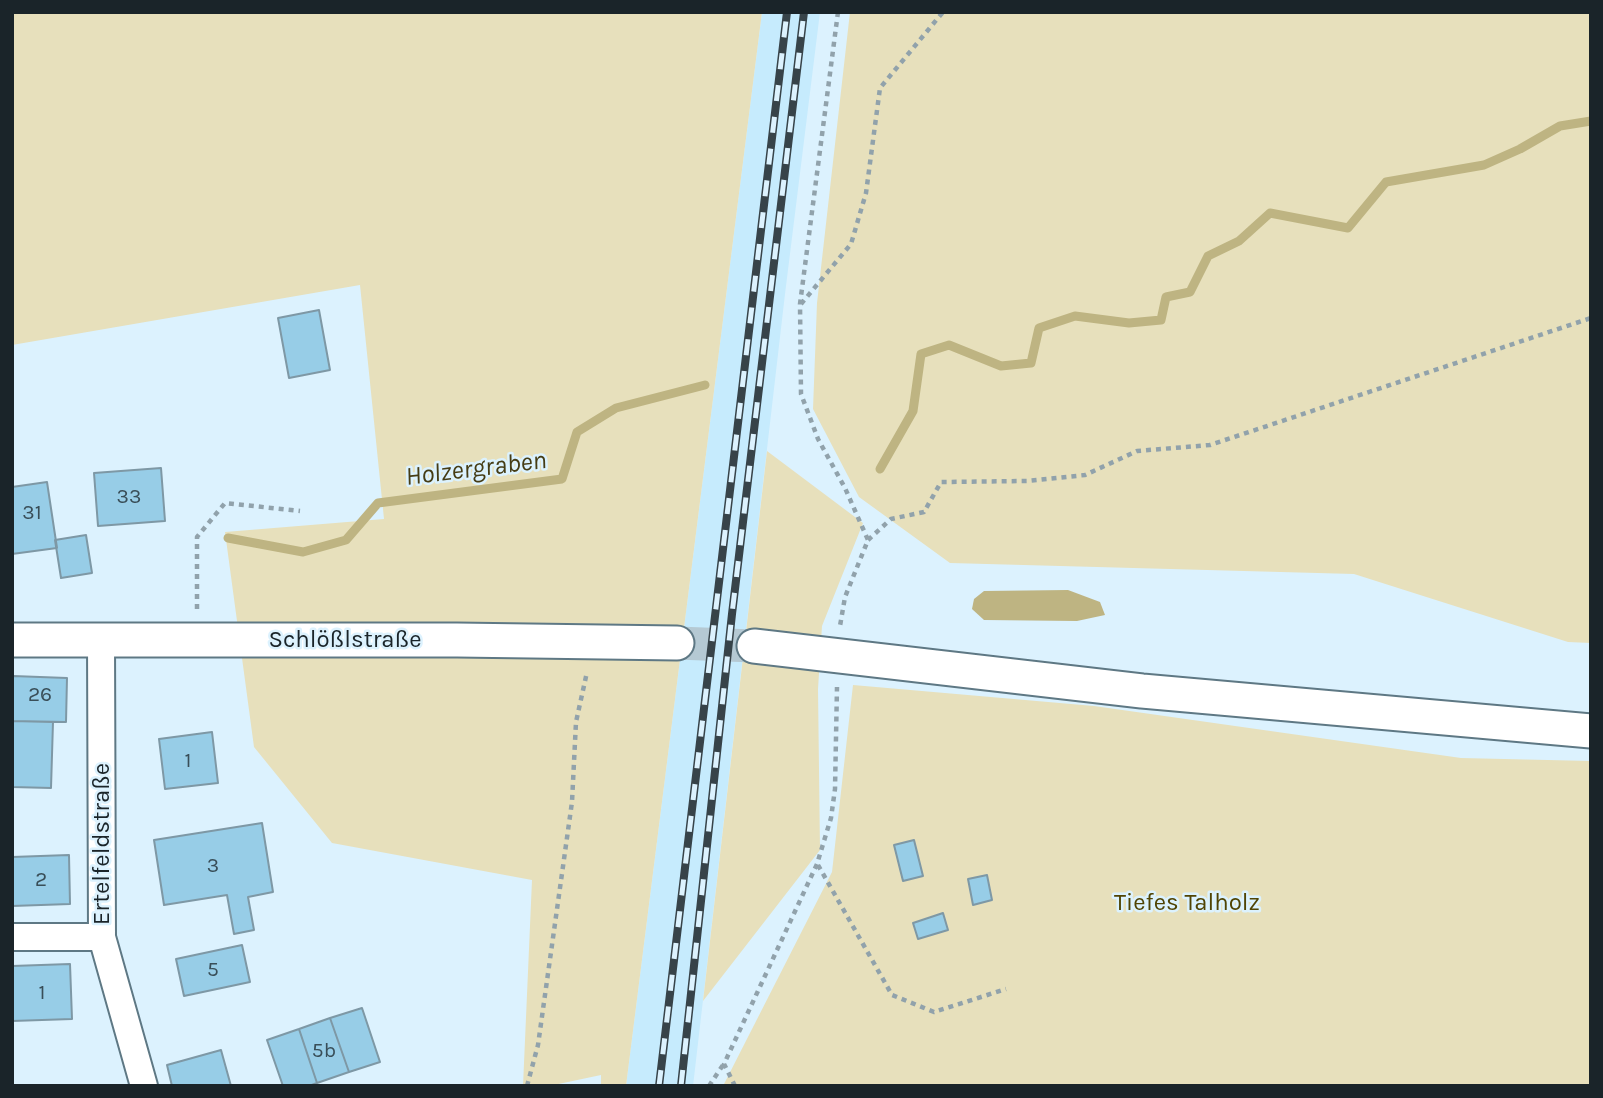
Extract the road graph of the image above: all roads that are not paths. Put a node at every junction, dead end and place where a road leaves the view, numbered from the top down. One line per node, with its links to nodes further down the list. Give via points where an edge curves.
1 (101, 639): 2 (street, Schlößlstraße); 3 (street, Schlößlstraße); 7 (street, Ertelfeldstraße)
2 (12, 640)
3 (677, 643)
4 (754, 646): 5 (street, via 1142,691)
5 (1591, 731)
6 (12, 937): 7 (street)
7 (102, 937): 8 (street, Ertelfeldstraße)
8 (144, 1086)

